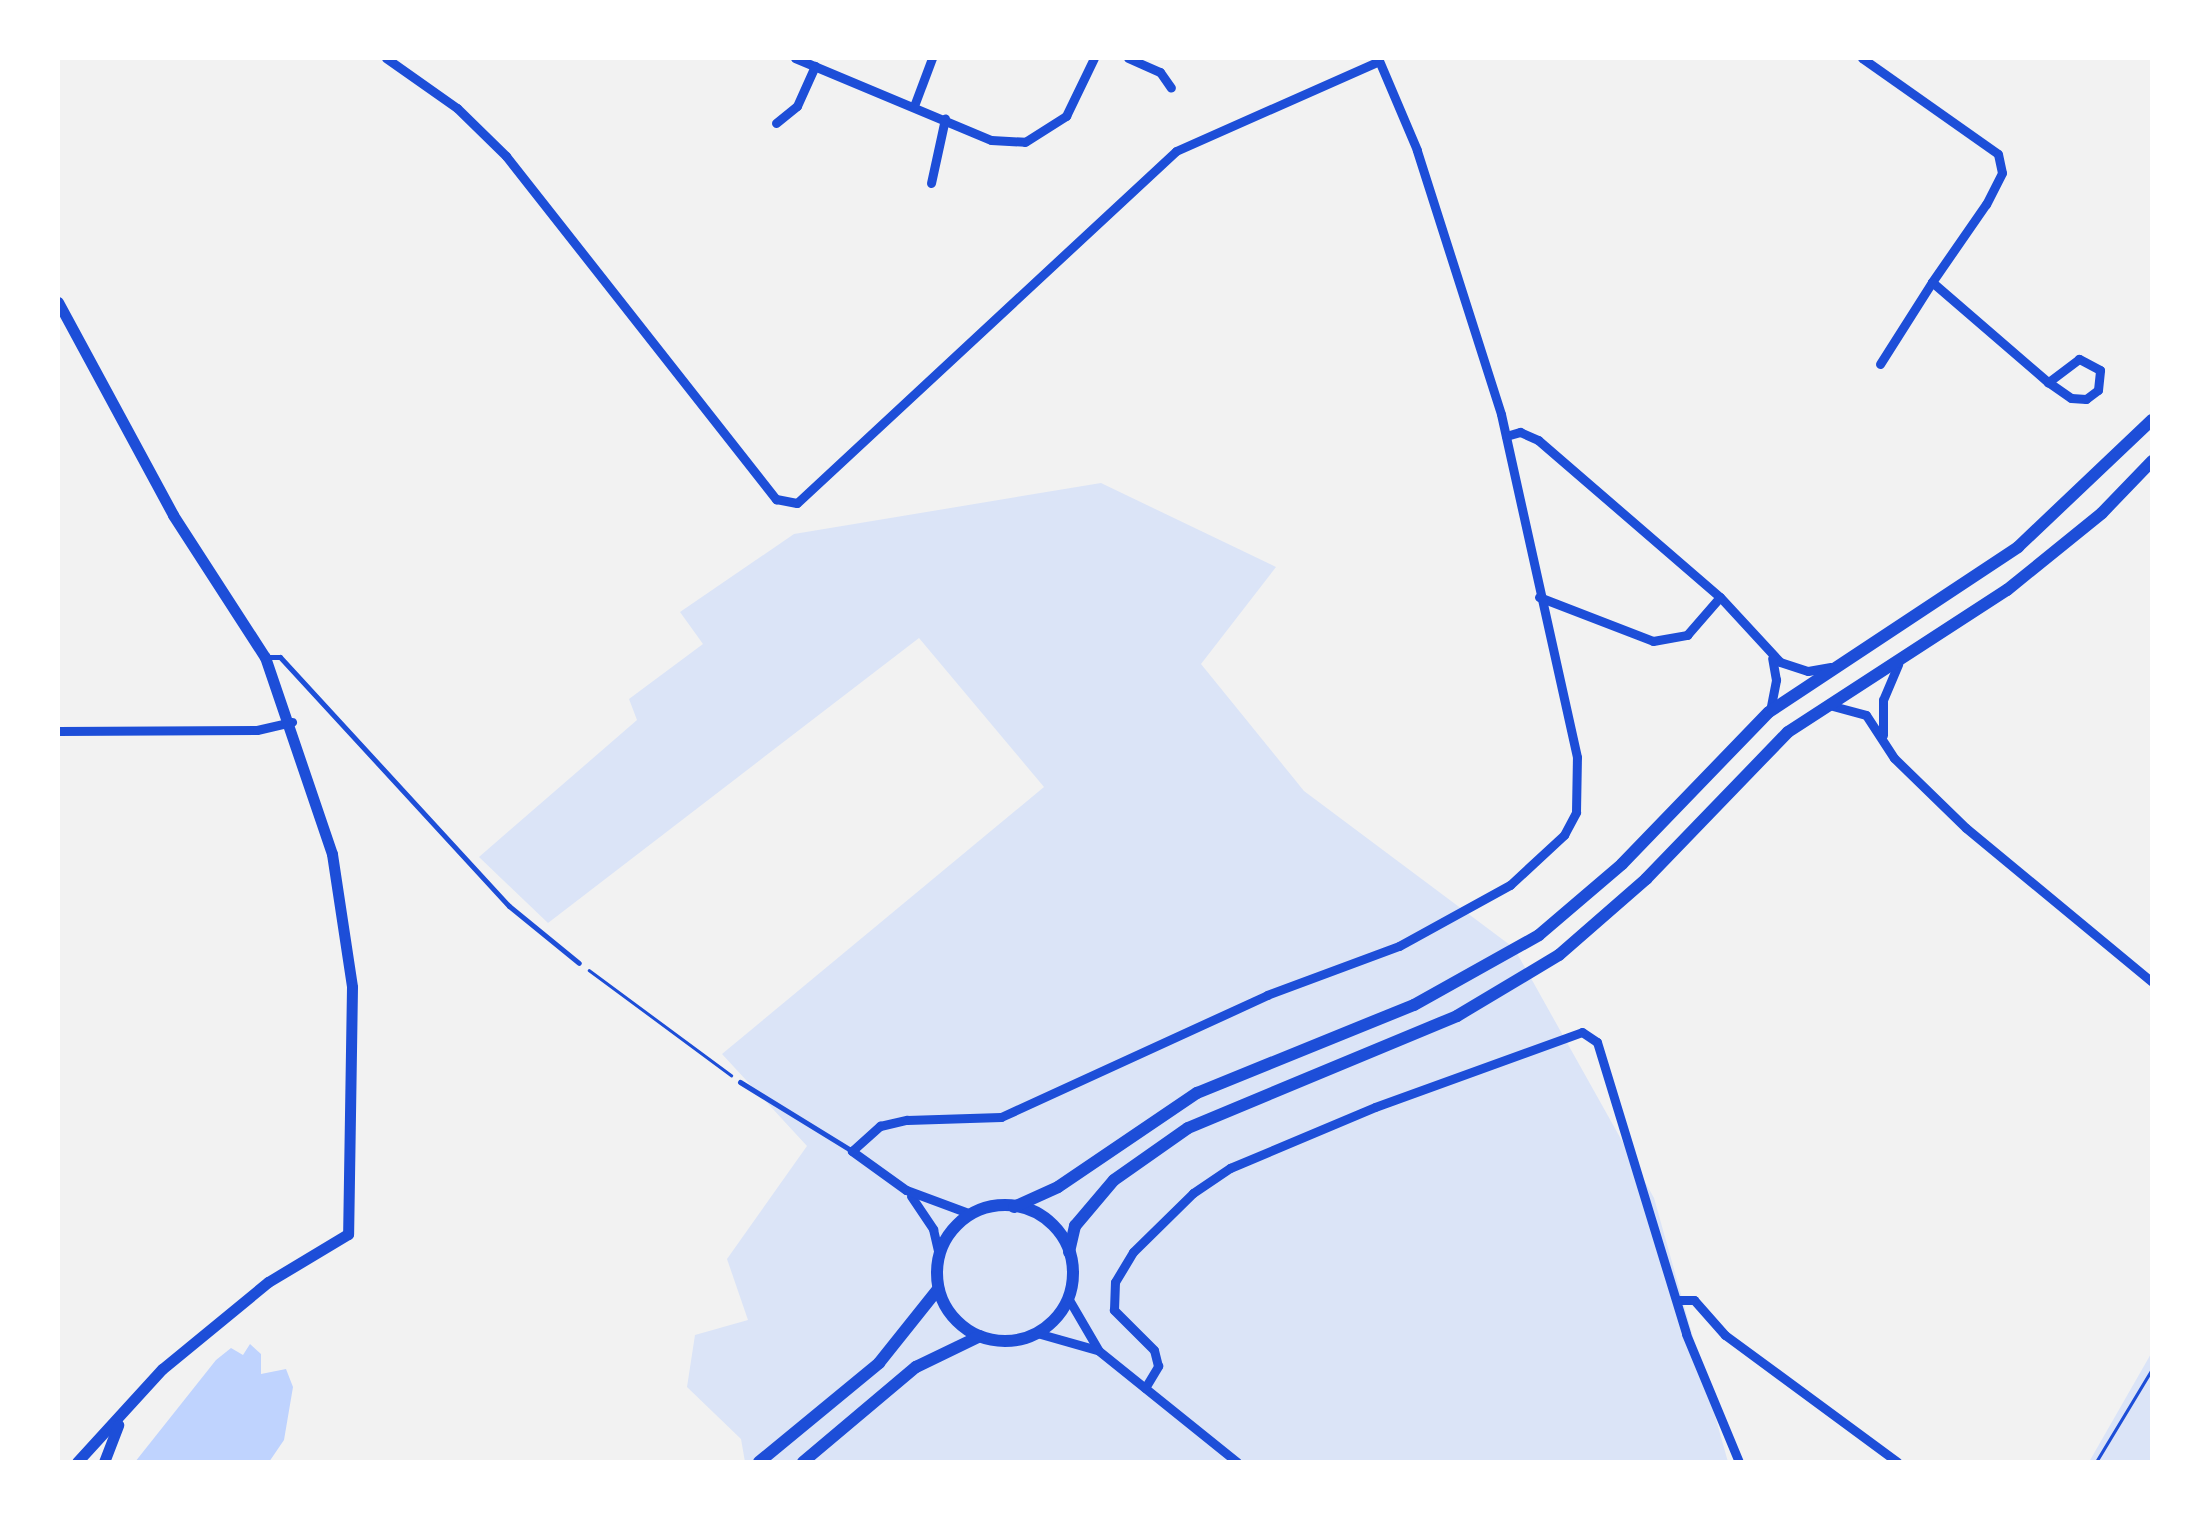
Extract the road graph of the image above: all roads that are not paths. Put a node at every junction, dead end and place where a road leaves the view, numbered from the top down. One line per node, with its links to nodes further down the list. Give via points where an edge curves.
1 (386, 58): 7 (street, via 457,108 506,156 776,499 797,503 1176,151)
2 (795, 58): 8 (street)
3 (932, 58): 10 (street)
4 (1094, 58): 11 (street, via 1066,116 1040,137 992,140)
5 (1128, 58): 9 (street, via 1160,72)
6 (1862, 58): 14 (street, via 1998,154 2002,173)
7 (1379, 59): 19 (street, via 1418,150)
8 (815, 66): 10 (street); 12 (street, via 796,106)
9 (1172, 88)
10 (914, 106): 11 (street)
11 (945, 118): 13 (street)
12 (776, 123)
13 (932, 184)
14 (1932, 282): 16 (street); 17 (street)
15 (58, 302): 25 (street, via 173,515)
16 (1880, 364)
17 (2048, 382): 17 (street, via 2080,359 2100,370 2098,390 2086,399 2070,398)
18 (2152, 420): 26 (main road, via 2030,538)
19 (1506, 436): 21 (street, via 1520,432 1538,440); 22 (street)
20 (2152, 462): 23 (main road, via 2032,571)
21 (1720, 596): 22 (street, via 1686,635 1653,641); 24 (street)
22 (1539, 597): 35 (street, via 1578,757 1579,792 1564,835 1510,885 1399,946 1268,996 1001,1117 880,1126)
23 (1904, 654): 27 (main road); 31 (street, via 1883,700)
24 (1771, 655): 26 (street, via 1799,670); 28 (street, via 1776,680)
25 (264, 658): 29 (street); 32 (lane, via 280,657 509,906)
26 (1831, 667): 28 (main road)
27 (1822, 706): 31 (street, via 1858,710); 39 (main road, via 1762,757 1606,918 1558,955 1457,1016 1238,1104 1174,1137 1092,1203 1075,1226)
28 (1770, 712): 37 (main road, via 1600,885 1505,958 1414,1005 1197,1093 1058,1187)
29 (292, 722): 30 (street, via 257,730); 48 (street, via 332,854 352,987 348,1234 268,1282 162,1369)
30 (58, 731)
31 (1883, 738): 33 (street, via 1894,758 1966,828)
32 (578, 963)
33 (2152, 982)
34 (740, 1082): 35 (lane)
35 (852, 1151): 36 (street)
36 (906, 1190): 38 (street); 40 (street, via 933,1229)
37 (1014, 1206): 38 (main road); 39 (main road, via 1048,1221)
38 (971, 1214): 40 (main road, via 954,1228)
39 (1069, 1252): 42 (main road)
40 (939, 1256): 41 (main road)
41 (938, 1289): 45 (main road, via 958,1322); 51 (main road, via 879,1363)
42 (1068, 1298): 44 (main road); 46 (street)
43 (1678, 1300): 47 (street, via 1597,1042 1570,1032 1230,1168 1193,1193 1133,1252 1115,1282 1114,1310 1154,1350 1158,1366); 54 (street); 55 (street, via 1694,1300 1726,1335)
44 (1037, 1333): 45 (main road, via 1009,1341); 46 (street)
45 (980, 1336): 52 (main road, via 916,1367)
46 (1099, 1351): 47 (street)
47 (1144, 1388): 53 (street)
48 (126, 1409): 49 (street); 50 (street)
49 (77, 1462)
50 (104, 1462)
51 (759, 1462)
52 (804, 1462)
53 (1236, 1462)
54 (1739, 1462)
55 (1897, 1462)

